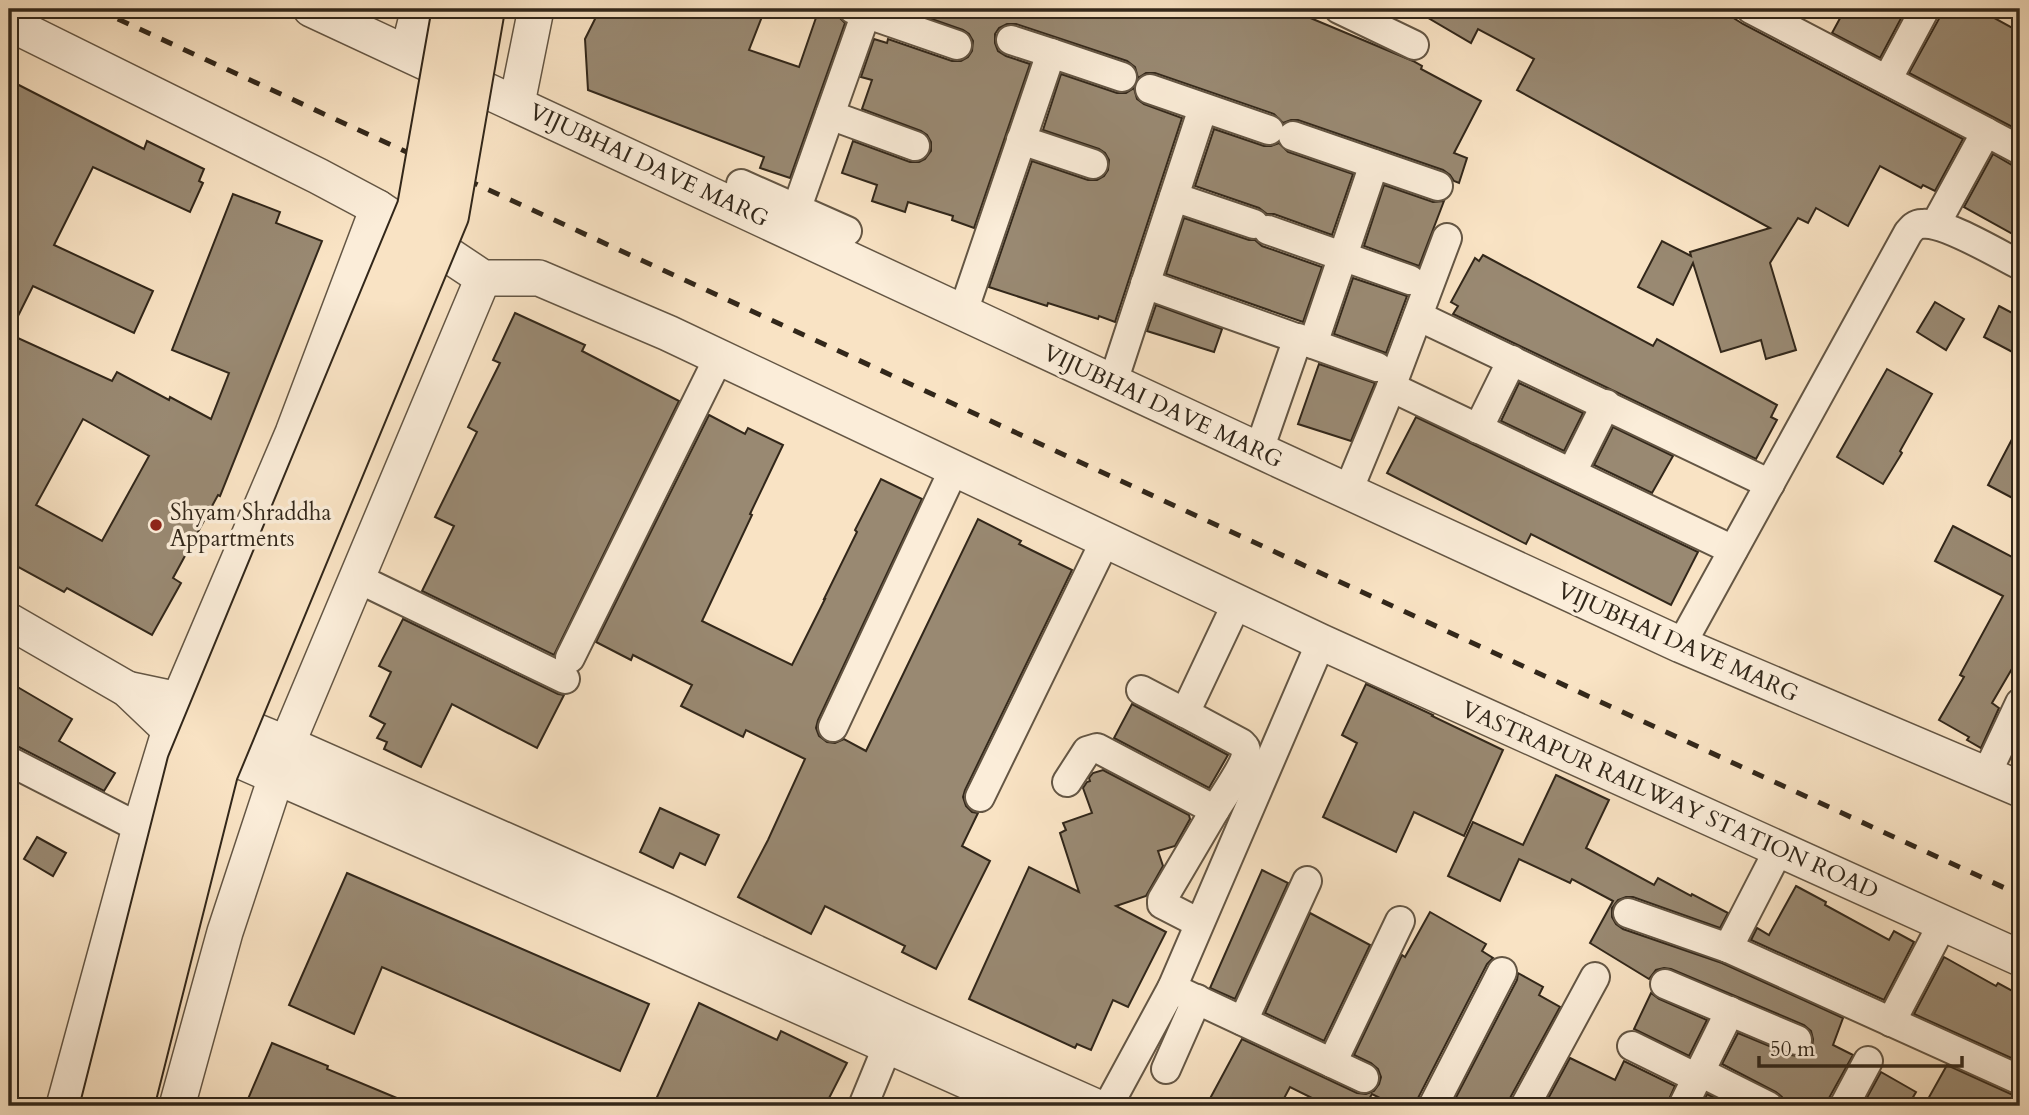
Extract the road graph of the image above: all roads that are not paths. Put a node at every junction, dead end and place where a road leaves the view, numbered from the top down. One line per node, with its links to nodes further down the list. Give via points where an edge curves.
1 (311, 9): 14 (street, VIJUBHAI DAVE MARG)
2 (419, 9): 14 (street)
3 (452, 9): 102 (main road, bridge, via 417,207 187,763)
4 (485, 9): 103 (main road, bridge, via 449,216 218,773)
5 (536, 9): 19 (street)
6 (1339, 9): 12 (street)
7 (1925, 9): 17 (street)
8 (860, 11): 13 (street); 21 (street)
9 (1767, 12): 17 (street)
10 (9, 23): 31 (street)
11 (1011, 40): 15 (street)
12 (1415, 45)
13 (957, 46)
14 (408, 52): 19 (street, VIJUBHAI DAVE MARG)
15 (1051, 53): 16 (street); 23 (street)
16 (1122, 77)
17 (1887, 80): 22 (street)
18 (1150, 89): 20 (street)
19 (517, 103): 32 (street, VIJUBHAI DAVE MARG)
20 (1203, 108): 27 (street); 30 (street)
21 (830, 115): 24 (street); 32 (street)
22 (1986, 132): 25 (street); 33 (street)
23 (1021, 140): 26 (street); 41 (street)
24 (915, 146)
25 (2020, 150)
26 (1093, 164)
27 (1374, 164): 29 (street); 36 (street)
28 (741, 184): 32 (street)
29 (1438, 186)
30 (1174, 197): 36 (street); 40 (street)
31 (378, 208): 38 (street); 66 (street, via 293,433)
32 (793, 219): 34 (street); 41 (street, VIJUBHAI DAVE MARG)
33 (1939, 225): 37 (street); 53 (street, via 1922,223 1908,233)
34 (848, 231)
35 (1447, 238): 42 (street)
36 (1343, 257): 39 (street); 43 (street)
37 (2020, 265)
38 (483, 278): 44 (street, VASTRAPUR RAILWAY STATION ROAD, via 538,278); 57 (street)
39 (1410, 280)
40 (1145, 284): 43 (street); 47 (street)
41 (963, 312): 47 (street, VIJUBHAI DAVE MARG)
42 (1418, 316): 45 (street); 46 (street)
43 (1305, 341): 46 (street); 50 (street)
44 (719, 357): 51 (street, VASTRAPUR RAILWAY STATION ROAD); 57 (street, via 568,669)
45 (1512, 360): 48 (street); 49 (street)
46 (1384, 377): 49 (street); 54 (street)
47 (1113, 382): 50 (street, VIJUBHAI DAVE MARG)
48 (1606, 404): 52 (street); 53 (street)
49 (1478, 429): 52 (street)
50 (1259, 450): 54 (street, VIJUBHAI DAVE MARG)
51 (954, 469): 55 (street, VASTRAPUR RAILWAY STATION ROAD); 67 (street)
52 (1572, 472): 56 (street)
53 (1770, 484): 56 (street)
54 (1348, 491): 61 (street, VIJUBHAI DAVE MARG)
55 (1105, 541): 58 (street, VASTRAPUR RAILWAY STATION ROAD); 73 (street)
56 (1733, 550): 61 (street)
57 (357, 578): 68 (street)
58 (1237, 603): 60 (street, VASTRAPUR RAILWAY STATION ROAD); 65 (street)
59 (9, 621): 66 (street)
60 (1321, 642): 76 (street, VASTRAPUR RAILWAY STATION ROAD); 80 (street)
61 (1681, 645): 70 (street, VIJUBHAI DAVE MARG)
62 (2020, 683): 64 (street)
63 (1141, 690): 65 (street)
64 (2020, 701): 70 (street)
65 (1185, 713): 74 (street, via 1245,748 1247,755)
66 (174, 715): 68 (street); 75 (street)
67 (833, 727)
68 (282, 760): 92 (street, via 664,911); 104 (street, via 225,932)
69 (9, 761): 75 (street)
70 (1986, 775): 72 (street, VIJUBHAI DAVE MARG)
71 (1067, 782): 74 (street, via 1087,751 1097,748)
72 (2020, 789)
73 (980, 797)
74 (1215, 810): 80 (street, via 1162,900)
75 (140, 828): 101 (street)
76 (1779, 849): 81 (street, VASTRAPUR RAILWAY STATION ROAD); 82 (street)
77 (1307, 881): 90 (street)
78 (1628, 914): 82 (street)
79 (1400, 921): 96 (street)
80 (1199, 923): 87 (street)
81 (1943, 923): 83 (street, VASTRAPUR RAILWAY STATION ROAD); 91 (street)
82 (1728, 948): 91 (street)
83 (2020, 958)
84 (1502, 972): 109 (street)
85 (1595, 977): 110 (street)
86 (1665, 984): 89 (street)
87 (1172, 988): 88 (street); 108 (street)
88 (1197, 999): 90 (street); 97 (street)
89 (1730, 1011): 93 (street); 98 (street)
90 (1243, 1021): 96 (street)
91 (1891, 1022): 100 (street)
92 (892, 1033): 105 (street); 106 (street); 107 (street)
93 (1797, 1040)
94 (1632, 1046): 98 (street)
95 (1868, 1061): 113 (street)
96 (1332, 1063): 99 (street)
97 (1167, 1069)
98 (1698, 1075): 111 (street); 112 (street)
99 (1364, 1078)
100 (2020, 1080)
101 (64, 1106)
102 (100, 1106)
103 (134, 1106)
104 (177, 1106)
105 (863, 1106)
106 (1023, 1106)
107 (1094, 1106)
108 (1108, 1106)
109 (1433, 1106)
110 (1525, 1106)
111 (1683, 1106)
112 (1768, 1106)
113 (1844, 1106)

